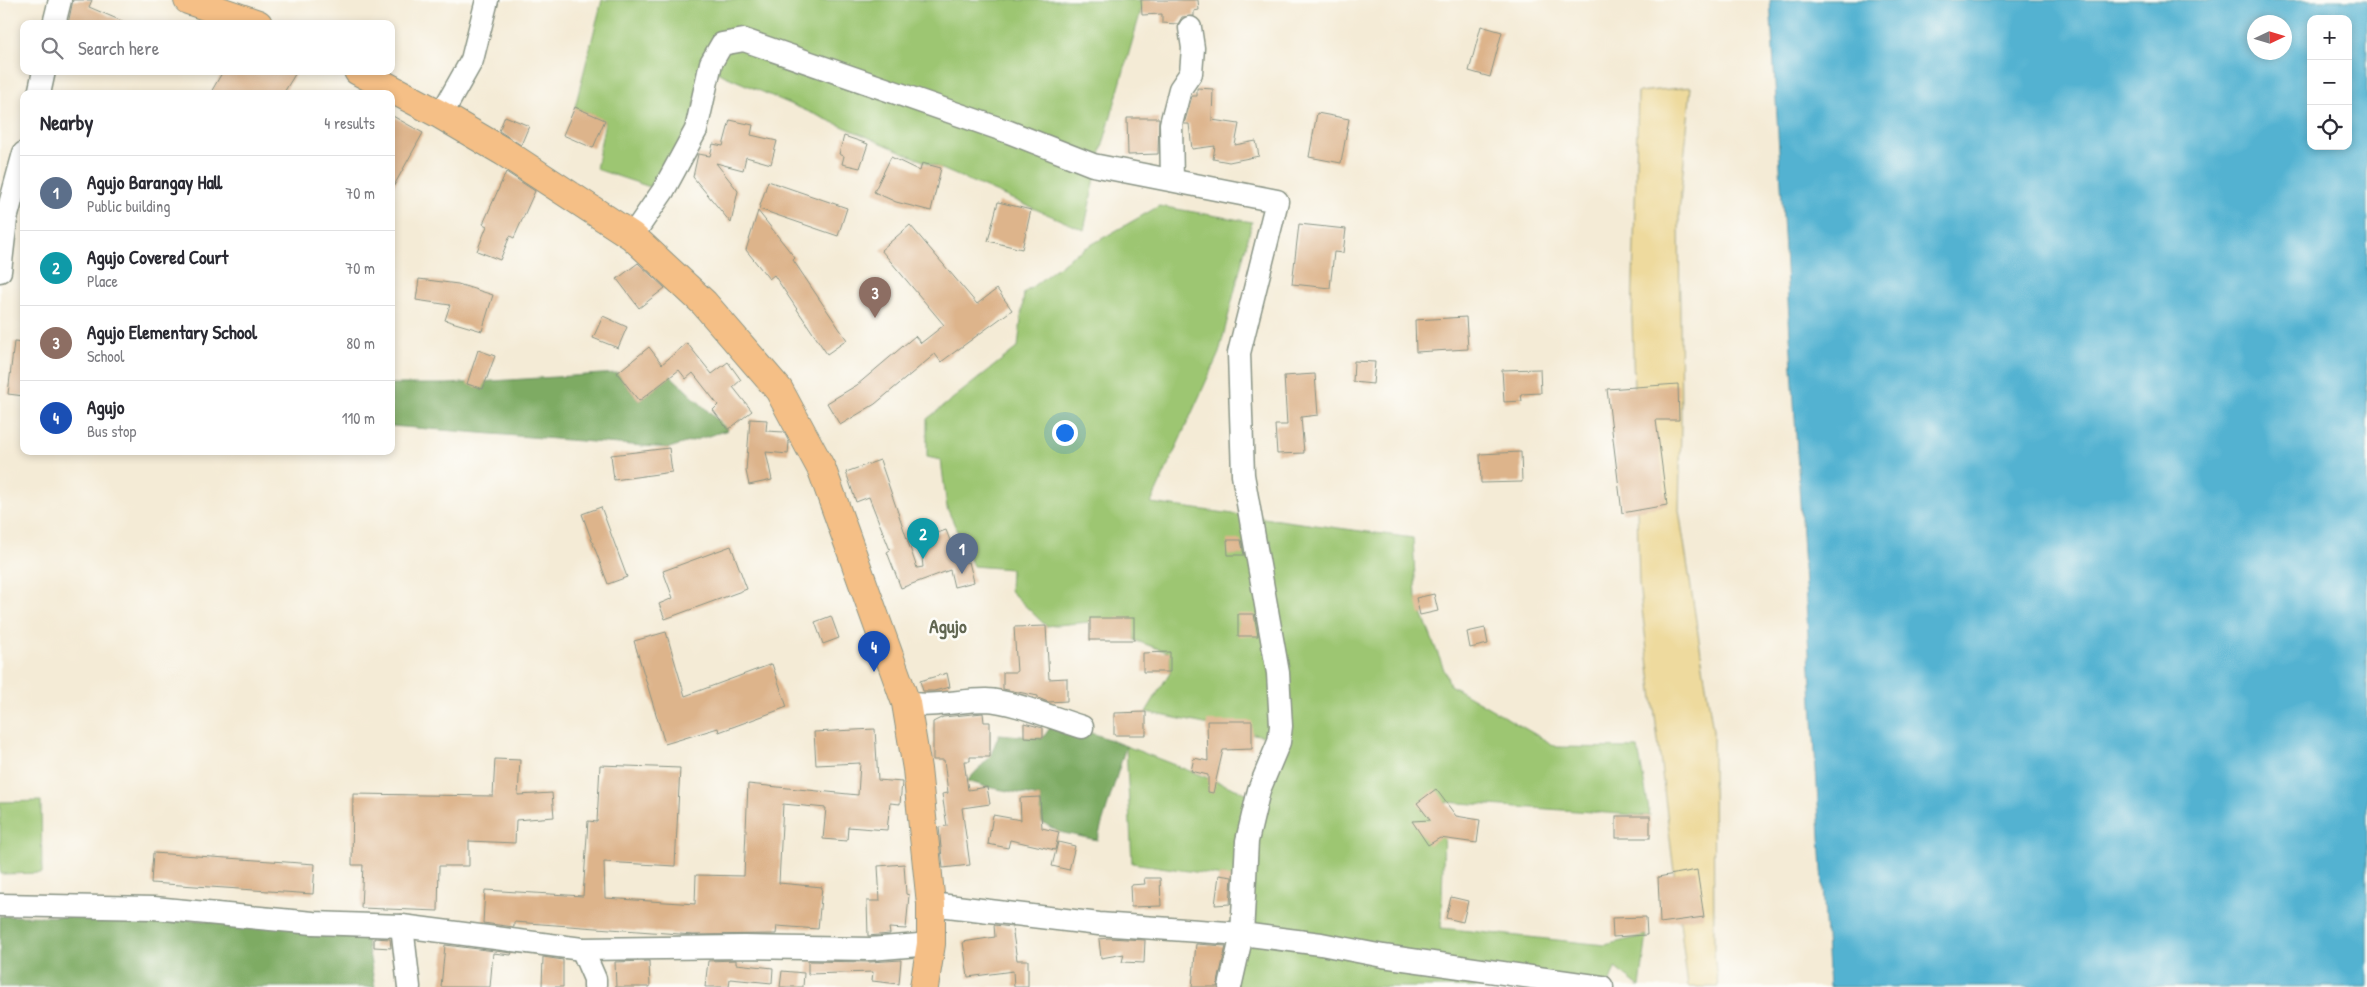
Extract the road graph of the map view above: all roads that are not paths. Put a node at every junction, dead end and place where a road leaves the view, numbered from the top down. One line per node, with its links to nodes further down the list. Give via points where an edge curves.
1 (60, 0): 4 (street)
2 (188, 0): 5 (main road)
3 (487, 0): 12 (street, via 472,60)
4 (55, 20)
5 (246, 20)
6 (1190, 28): 14 (street, via 1193,48 1191,73 1180,89 1171,124)
7 (43, 75): 9 (street)
8 (366, 75): 10 (main road)
9 (40, 90)
10 (394, 90)
11 (395, 91): 12 (main road)
12 (441, 115): 15 (main road)
13 (20, 168): 16 (street, via 6,219)
14 (1172, 180): 15 (street, via 1093,166 1009,132 744,40 722,44 711,63 696,130 663,191); 22 (street, via 1277,201 1240,353 1243,475 1278,673 1281,726 1279,742 1259,790 1247,841)
15 (632, 236): 17 (main road, via 704,303 779,390 822,470)
16 (0, 272)
17 (906, 703): 18 (street, via 924,706 987,700); 19 (main road, via 917,769)
18 (1082, 727)
19 (931, 904): 22 (street, via 1098,924); 23 (main road)
20 (0, 905): 21 (street, via 154,908 304,922)
21 (402, 926): 24 (street); 25 (street)
22 (1242, 934): 28 (street); 29 (street)
23 (930, 944): 24 (street, via 870,949); 27 (main road)
24 (582, 949): 26 (street, via 595,979)
25 (409, 987)
26 (595, 987)
27 (924, 987)
28 (1230, 987)
29 (1602, 987)

